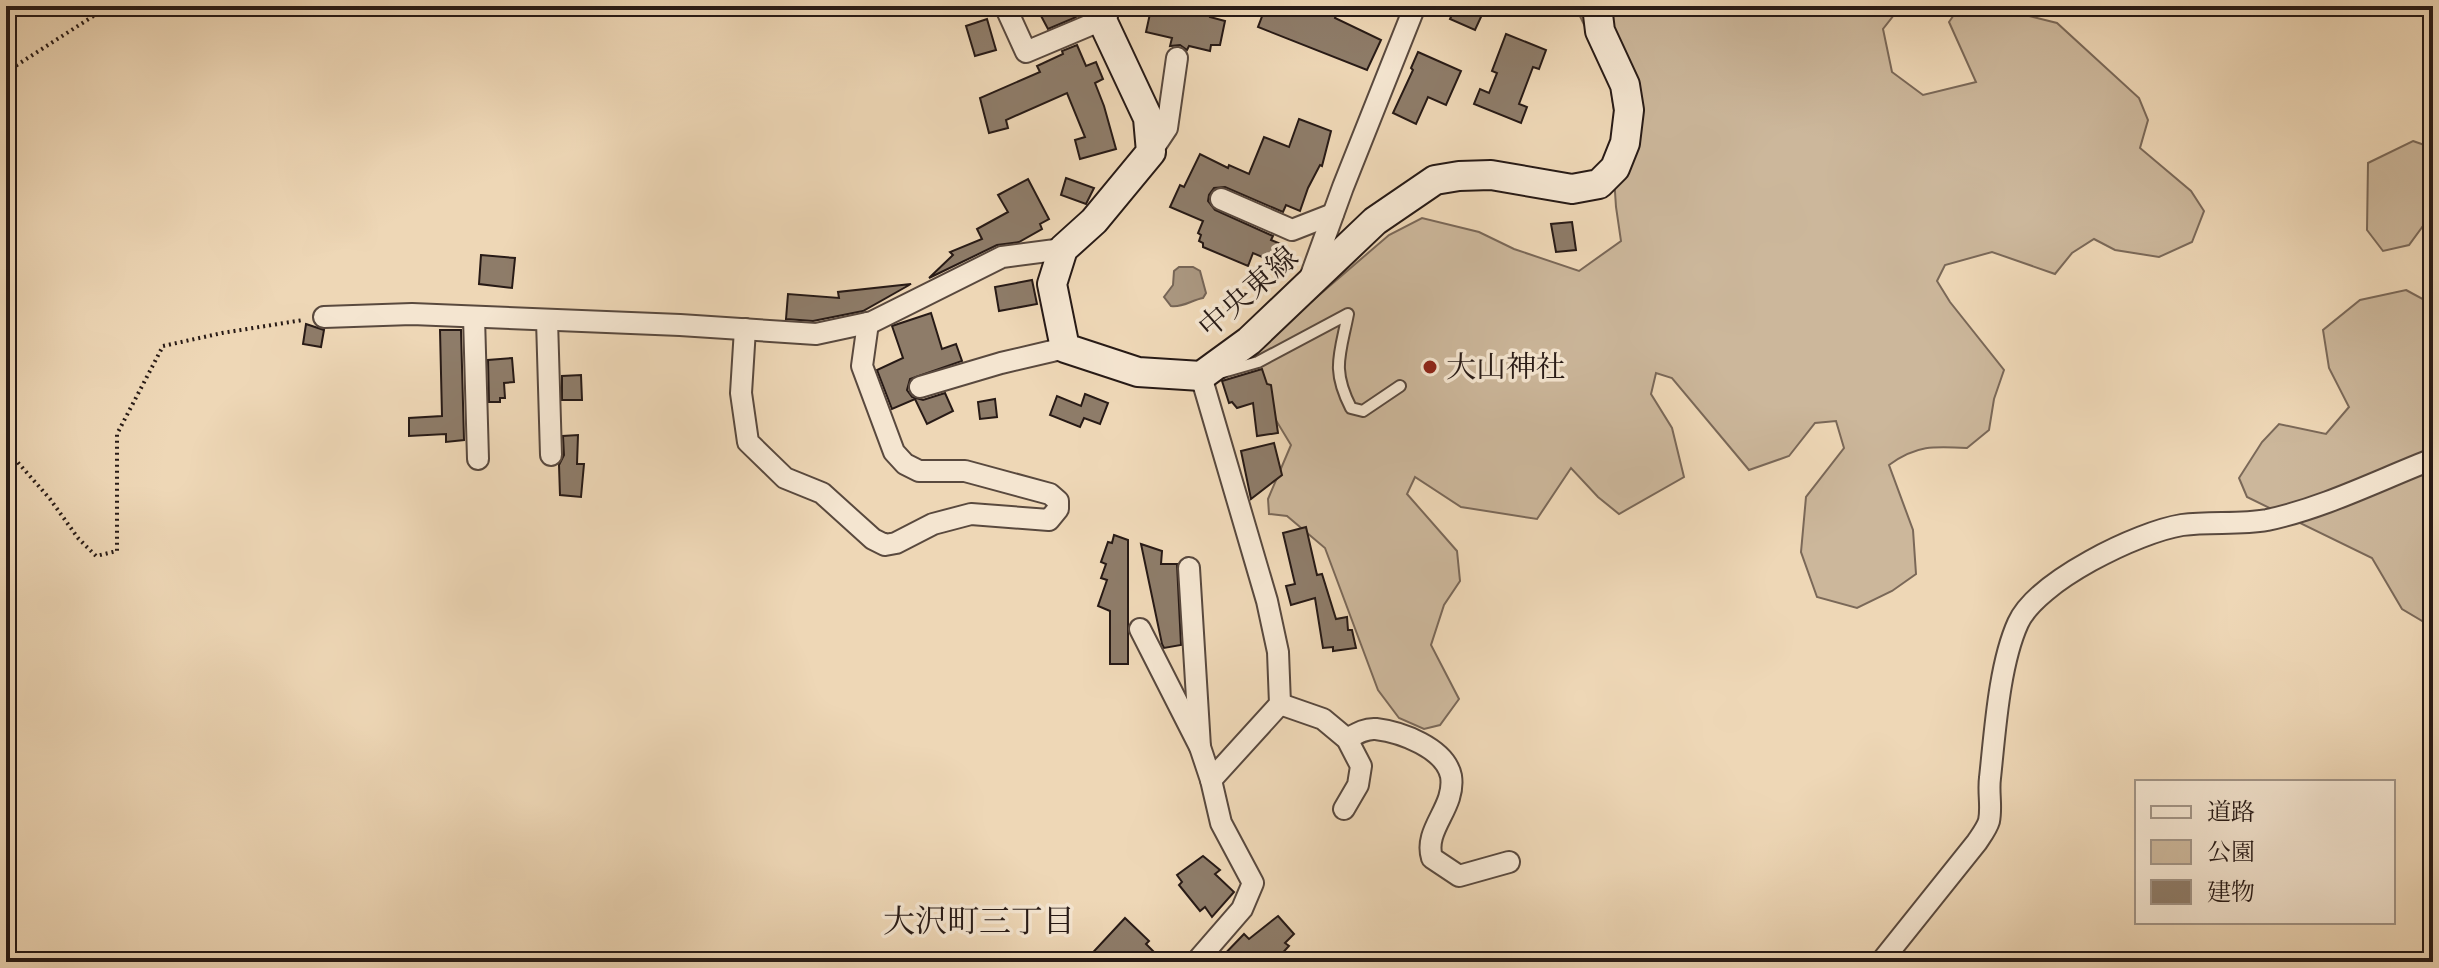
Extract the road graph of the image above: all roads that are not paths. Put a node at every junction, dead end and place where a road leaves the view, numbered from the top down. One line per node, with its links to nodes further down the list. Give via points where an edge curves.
1 (1005, 6): 4 (street, via 1026,52)
2 (1415, 6): 8 (street)
3 (1597, 6): 10 (main road, 中央東線, via 1600,31 1625,85 1629,110 1615,168 1599,184 1572,189 1491,175 1435,180 1375,221)
4 (1104, 13): 6 (main road, via 1148,118)
5 (1177, 58): 6 (street, via 1167,128)
6 (1151, 152): 9 (main road, via 1094,221)
7 (1221, 199): 8 (street, via 1292,230)
8 (1333, 214): 10 (street)
9 (1063, 249): 14 (street, via 1002,257); 16 (main road, via 1052,284)
10 (1308, 286): 17 (main road, 中央東線)
11 (324, 317): 12 (street)
12 (474, 317): 13 (street); 21 (street)
13 (547, 320): 15 (street); 20 (street)
14 (868, 323): 15 (street, via 816,334); 15 (street, via 862,366 894,452 905,464 919,471 965,471 1050,494 1058,509 1049,520 971,514 933,524 896,543 873,539 822,493 785,478 748,442 741,393)
15 (745, 329)
16 (1065, 348): 17 (main road, 中央東線, via 1138,372); 19 (street)
17 (1206, 373): 18 (lane, via 1258,362 1348,314 1338,364 1340,386 1351,408 1363,411); 25 (street, via 1267,601 1278,652)
18 (1400, 386)
19 (920, 387)
20 (551, 455)
21 (478, 459)
22 (2433, 459): 32 (street, via 2266,520 2180,526 2126,544 2048,587 2019,621 2008,657 1990,771 1989,823)
23 (1189, 568): 27 (street)
24 (1140, 629): 27 (street)
25 (1280, 704): 26 (street, via 1323,719); 28 (street)
26 (1347, 739): 29 (street, via 1361,766 1358,785); 30 (street, via 1375,728 1416,741 1449,769 1447,809 1429,843 1432,858 1459,876)
27 (1200, 747): 28 (street)
28 (1211, 780): 31 (street, via 1221,823 1253,883 1242,909)
29 (1344, 809)
30 (1509, 862)
31 (1196, 962)
32 (1881, 962)

